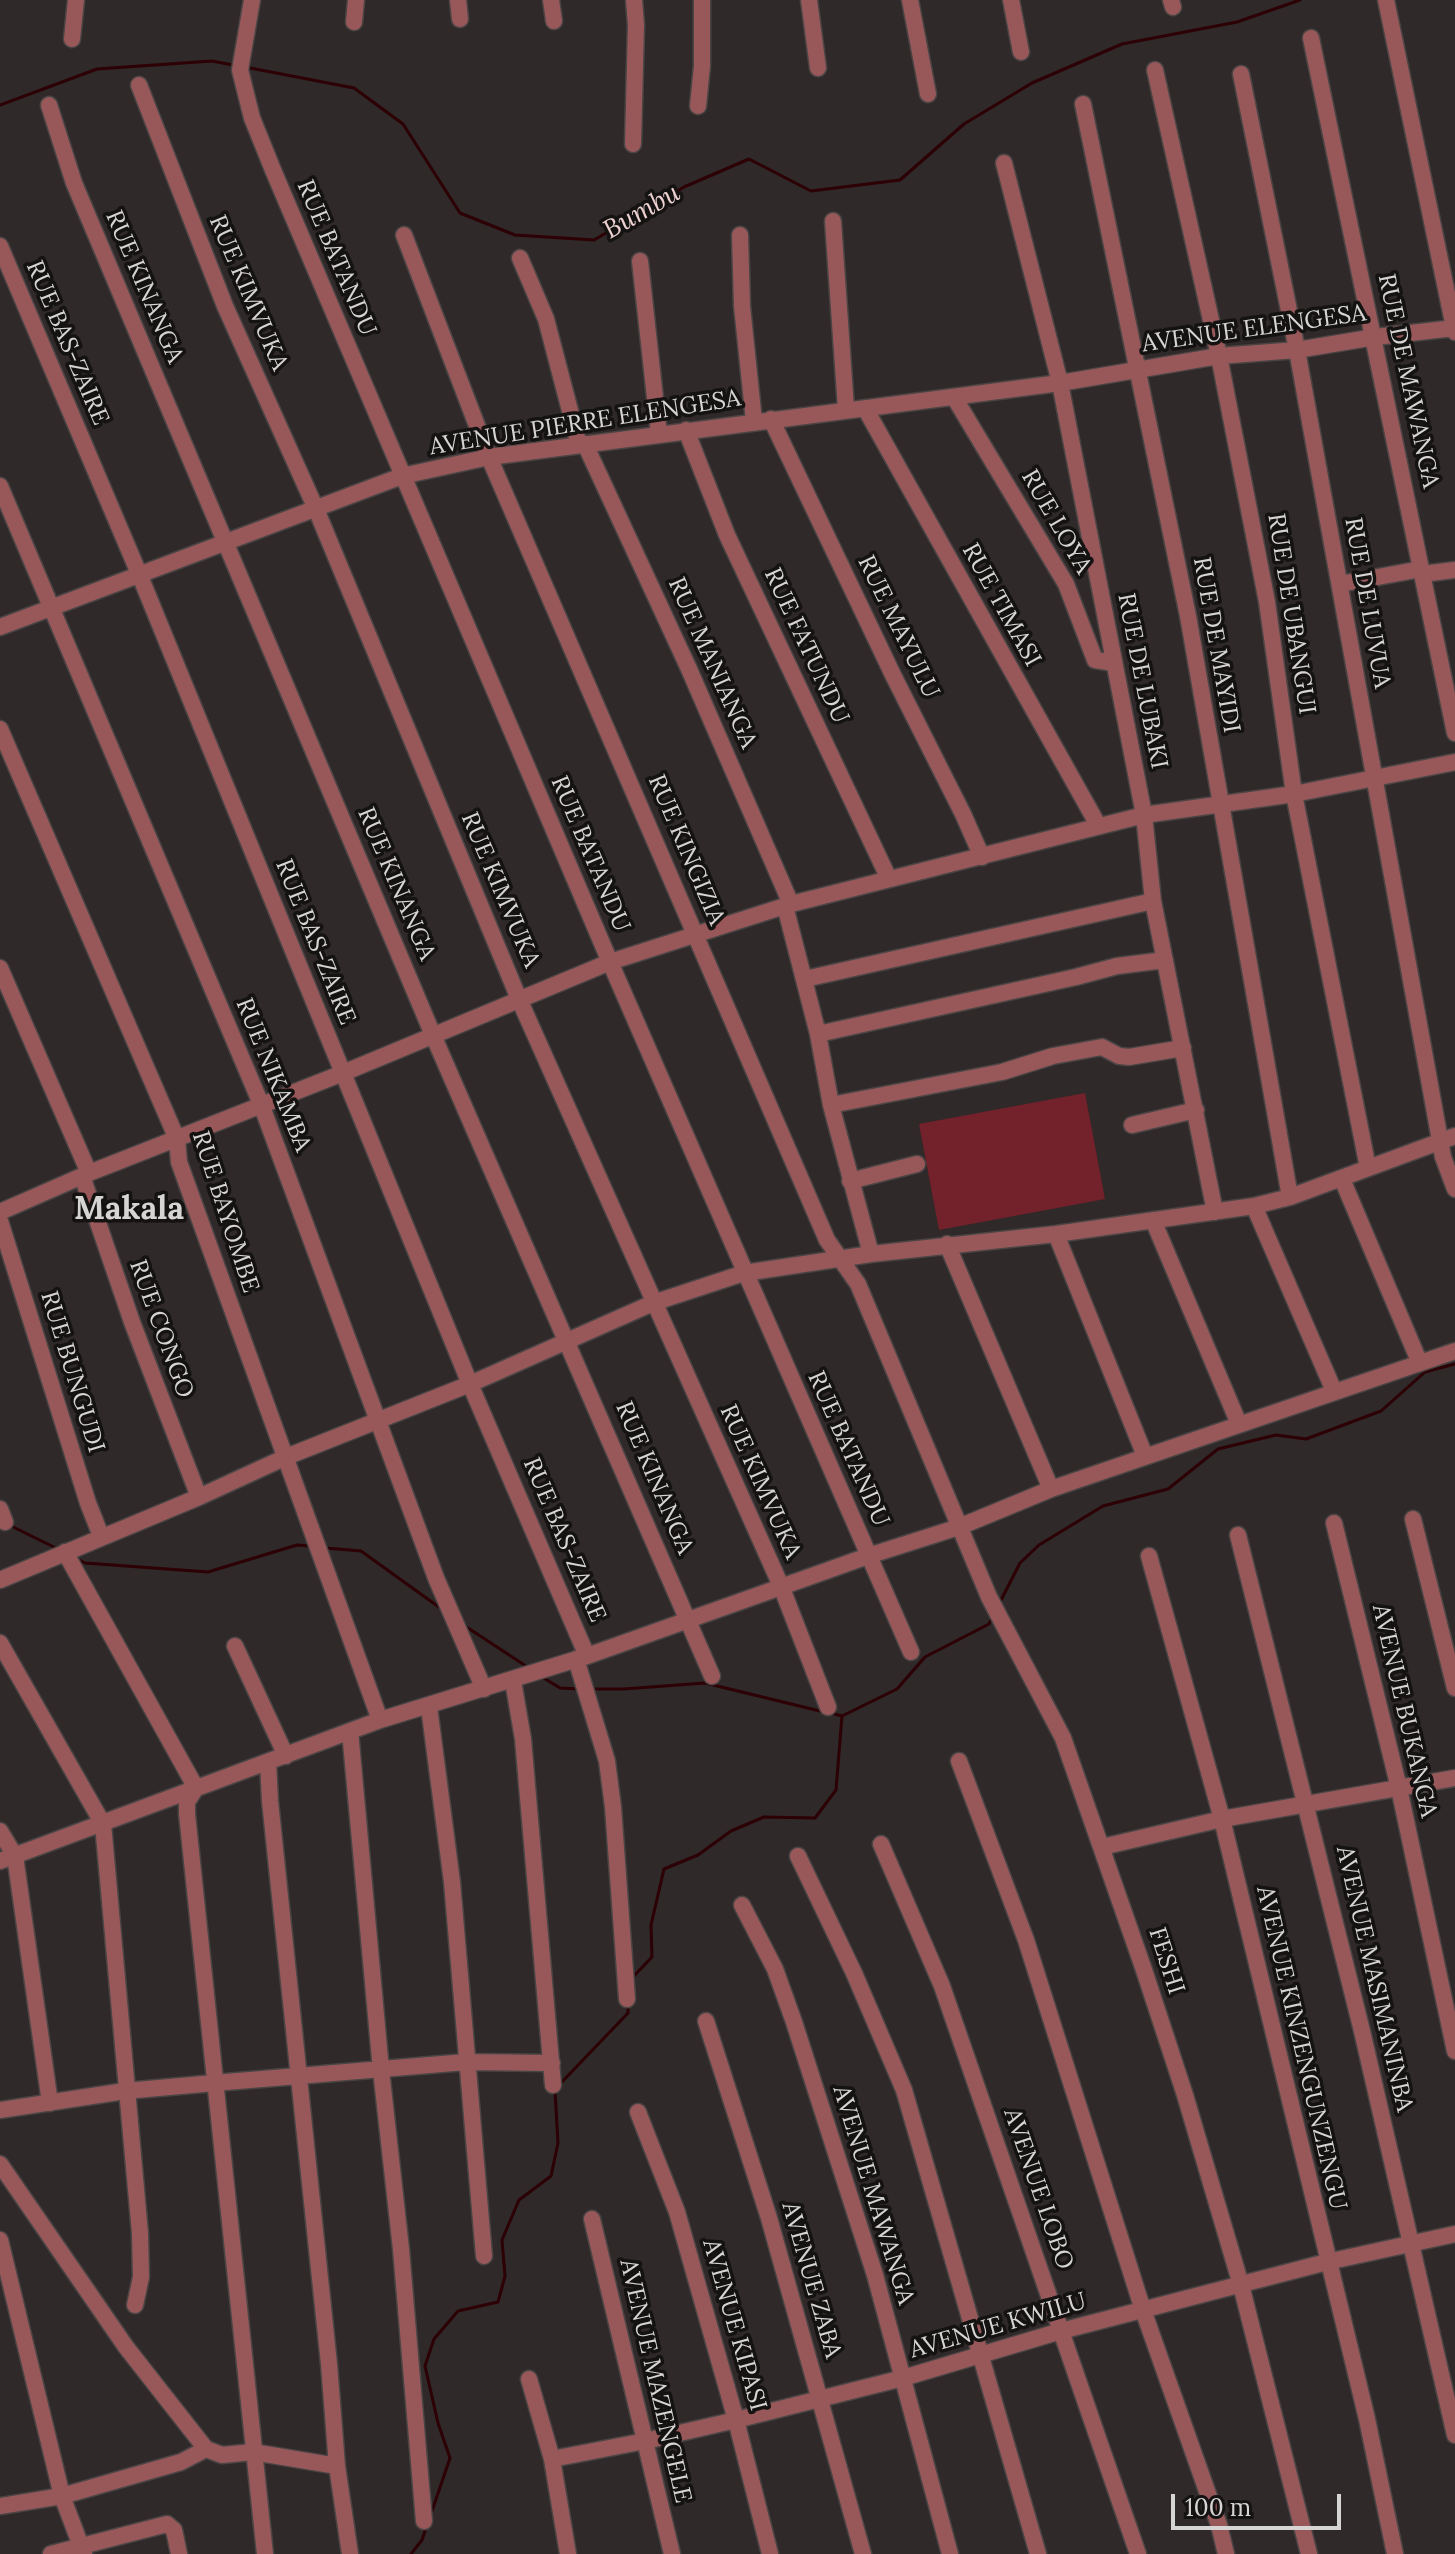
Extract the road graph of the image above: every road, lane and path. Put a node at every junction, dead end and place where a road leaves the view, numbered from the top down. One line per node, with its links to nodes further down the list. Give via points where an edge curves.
1 (76, 0): 16 (street)
2 (252, 0): 48 (street, RUE BATANDU, via 241,65 252,118)
3 (356, 0): 14 (street)
4 (458, 0): 12 (street)
5 (551, 0): 13 (street)
6 (634, 0): 26 (street)
7 (702, 0): 25 (street)
8 (809, 0): 18 (street)
9 (910, 0): 22 (street)
10 (1011, 0): 17 (street)
11 (1386, 0): 34 (street)
12 (460, 19)
13 (554, 21)
14 (354, 22)
15 (1311, 38): 35 (street, RUE DE MAWANGA)
16 (72, 39)
17 (1021, 52)
18 (818, 68)
19 (1155, 70): 37 (street, RUE DE UBANGUI)
20 (1241, 74): 36 (street, RUE DE LUVUA)
21 (139, 85): 50 (street, RUE KIMVUKA, via 225,306)
22 (928, 94)
23 (1083, 104): 38 (street, RUE DE MAYIDI)
24 (49, 105): 51 (street, RUE KINANGA, via 74,183)
25 (698, 106)
26 (633, 144)
27 (1004, 163): 39 (street, RUE DE LUBAKI)
28 (833, 221): 42 (street)
29 (404, 235): 47 (street, RUE KINGIZIA)
30 (740, 235): 43 (street, RUE MAYULU, via 742,306)
31 (0, 246): 54 (street, RUE BAS-ZAIRE)
32 (520, 258): 46 (street, RUE MANIANGA, via 546,319)
33 (640, 261): 45 (street)
34 (1455, 329): 35 (street, AVENUE ELENGESA)
35 (1375, 337): 36 (street, AVENUE ELENGESA); 53 (street, RUE DE MAWANGA)
36 (1297, 350): 37 (street, AVENUE ELENGESA); 55 (street, RUE DE LUVUA)
37 (1219, 356): 38 (street, AVENUE ELENGESA); 63 (street, RUE DE UBANGUI, via 1267,602)
38 (1140, 369): 39 (street, AVENUE ELENGESA); 64 (street, RUE DE MAYIDI)
39 (1060, 383): 40 (street, AVENUE PIERRE ELENGESA); 58 (street, RUE DE LUBAKI)
40 (954, 397): 41 (street, AVENUE PIERRE ELENGESA); 58 (street, RUE LOYA, via 1066,584 1095,660)
41 (865, 408): 42 (street, AVENUE PIERRE ELENGESA); 66 (street, RUE TIMASI)
42 (846, 409): 43 (street, AVENUE PIERRE ELENGESA)
43 (762, 420): 44 (street, AVENUE PIERRE ELENGESA); 67 (street, RUE MAYULU)
44 (686, 430): 45 (street, AVENUE PIERRE ELENGESA); 68 (street, RUE FATUNDU, via 727,535)
45 (659, 434): 46 (street, AVENUE PIERRE ELENGESA)
46 (582, 445): 47 (street, AVENUE PIERRE ELENGESA); 70 (street, RUE MANIANGA, via 695,684)
47 (489, 457): 48 (street, AVENUE PIERRE ELENGESA); 71 (street, RUE KINGIZIA)
48 (402, 476): 50 (street, AVENUE PIERRE ELENGESA); 73 (street, RUE BATANDU)
49 (0, 486): 56 (street, RUE NIKAMBA)
50 (316, 509): 51 (street, AVENUE PIERRE ELENGESA); 76 (street, RUE KIMVUKA)
51 (225, 542): 54 (street, AVENUE PIERRE ELENGESA); 78 (street, RUE KINANGA)
52 (1455, 570): 53 (street)
53 (1422, 572): 55 (street); 60 (street, RUE DE MAWANGA)
54 (140, 576): 56 (street, AVENUE PIERRE ELENGESA); 80 (street, RUE BAS-ZAIRE)
55 (1340, 584): 62 (street, RUE DE LUVUA)
56 (52, 609): 57 (street, AVENUE PIERRE ELENGESA); 81 (street, RUE NIKAMBA)
57 (0, 627)
58 (1114, 663): 65 (street, RUE DE LUBAKI)
59 (0, 729): 86 (street, RUE BAYOMBE)
60 (1455, 733)
61 (1455, 762): 62 (street)
62 (1374, 780): 63 (street); 85 (street, RUE DE LUVUA)
63 (1294, 794): 64 (street); 88 (street, RUE DE UBANGUI)
64 (1219, 803): 65 (street); 93 (street, RUE DE MAYIDI)
65 (1144, 815): 66 (street); 69 (street, RUE DE LUBAKI)
66 (1098, 825): 67 (street)
67 (982, 857): 68 (street)
68 (889, 879): 70 (street)
69 (1153, 901): 72 (street, RUE DE LUBAKI); 75 (street)
70 (788, 905): 71 (street); 75 (street, RUE MANIANGA)
71 (696, 934): 73 (street); 102 (street, RUE KINGIZIA, via 827,1240)
72 (1165, 960): 77 (street, via 1117,966); 79 (street, RUE DE LUBAKI)
73 (610, 962): 76 (street); 103 (street, RUE BATANDU)
74 (0, 968): 89 (street, RUE CONGO)
75 (805, 979): 77 (street, RUE MANIANGA)
76 (519, 999): 78 (street); 104 (street, RUE KIMVUKA)
77 (818, 1034): 82 (street, RUE MANIANGA)
78 (433, 1035): 80 (street); 105 (street, RUE KINANGA)
79 (1183, 1048): 82 (street, via 1129,1057 1102,1047); 83 (street, RUE DE LUBAKI)
80 (343, 1073): 81 (street); 108 (street, RUE BAS-ZAIRE)
81 (261, 1104): 86 (street); 110 (street, RUE NIKAMBA)
82 (831, 1105): 91 (street, RUE MANIANGA)
83 (1196, 1110): 84 (street); 96 (street, RUE DE LUBAKI)
84 (1132, 1125)
85 (1448, 1138): 88 (street); 92 (street, RUE DE LUVUA, via 1447,1170)
86 (177, 1139): 89 (street); 113 (street, RUE BAYOMBE, via 179,1162)
87 (917, 1164): 91 (street)
88 (1368, 1168): 90 (street)
89 (86, 1175): 95 (street); 115 (street, RUE CONGO, via 132,1322)
90 (1342, 1179): 93 (street); 107 (street)
91 (850, 1181): 101 (street, RUE MANIANGA)
92 (1455, 1189)
93 (1290, 1197): 94 (street)
94 (1254, 1206): 96 (street); 109 (street)
95 (0, 1212)
96 (1215, 1212): 97 (street)
97 (1153, 1220): 99 (street); 111 (street)
98 (0, 1221): 120 (street, RUE BUNGUDI)
99 (1056, 1234): 100 (street); 112 (street)
100 (947, 1244): 101 (street); 114 (street)
101 (871, 1254): 102 (street)
102 (842, 1260): 103 (street); 118 (street, RUE KINGIZIA, via 858,1284)
103 (744, 1273): 104 (street); 122 (street, RUE BATANDU)
104 (653, 1303): 105 (street); 125 (street, RUE KIMVUKA)
105 (569, 1343): 108 (street); 126 (street, RUE KINANGA)
106 (1455, 1351): 107 (street)
107 (1419, 1361): 109 (street)
108 (470, 1384): 110 (street); 130 (street, RUE BAS-ZAIRE)
109 (1334, 1391): 111 (street)
110 (377, 1420): 113 (street); 134 (street, RUE NIKAMBA)
111 (1239, 1424): 112 (street)
112 (1145, 1456): 114 (street)
113 (286, 1457): 115 (street); 137 (street, RUE BAYOMBE)
114 (1051, 1489): 118 (street)
115 (199, 1497): 120 (street)
116 (1413, 1519): 133 (street)
117 (1334, 1523): 144 (street, AVENUE BUKANGA)
118 (959, 1527): 122 (street); 150 (street, FESHI, via 989,1597 1063,1738)
119 (1238, 1535): 145 (street, AVENUE MASIMANINBA)
120 (101, 1536): 121 (street)
121 (65, 1552): 124 (street); 143 (street)
122 (868, 1556): 125 (street); 129 (street, RUE BATANDU)
123 (1149, 1556): 146 (street, AVENUE KINZENGUNZENGU)
124 (0, 1580)
125 (781, 1586): 126 (street); 136 (street, RUE KIMVUKA)
126 (688, 1618): 130 (street); 131 (street, RUE KINANGA)
127 (0, 1643): 147 (street)
128 (235, 1646): 139 (street)
129 (911, 1652)
130 (582, 1658): 132 (street); 154 (street, RUE BAS-ZAIRE, via 607,1761)
131 (712, 1676)
132 (513, 1681): 134 (street); 158 (street, via 523,1739)
133 (1455, 1688)
134 (484, 1689): 135 (street)
135 (429, 1707): 137 (street); 157 (street, via 452,1882)
136 (828, 1707)
137 (380, 1720): 138 (street)
138 (350, 1731): 139 (street); 159 (street)
139 (286, 1756): 141 (street)
140 (959, 1761): 176 (street, via 1026,1940)
141 (268, 1762): 143 (street); 160 (street)
142 (1455, 1778): 144 (street)
143 (196, 1788): 147 (street); 161 (street, via 186,1808)
144 (1399, 1788): 145 (street); 156 (street, AVENUE BUKANGA)
145 (1308, 1805): 146 (street); 171 (street, AVENUE MASIMANINBA)
146 (1222, 1819): 150 (street); 173 (street, AVENUE KINZENGUNZENGU)
147 (103, 1824): 152 (street); 163 (street)
148 (0, 1831): 152 (street)
149 (881, 1844): 177 (street, AVENUE LOBO, via 942,1986)
150 (1102, 1847): 174 (street, FESHI, via 1185,2095)
151 (798, 1856): 178 (street, via 904,2090)
152 (7, 1858): 164 (street)
153 (742, 1905): 179 (street, AVENUE MAWANGA, via 775,1969 794,2022)
154 (627, 1999)
155 (706, 2021): 181 (street, AVENUE ZABA)
156 (1455, 2051)
157 (466, 2062): 158 (street); 159 (street); 172 (street)
158 (552, 2063): 162 (street)
159 (381, 2070): 160 (street); 191 (street)
160 (299, 2076): 161 (street); 188 (street)
161 (214, 2083): 163 (street); 186 (street)
162 (553, 2085)
163 (125, 2091): 164 (street); 175 (street, via 140,2233 141,2277)
164 (50, 2103): 165 (street)
165 (0, 2110)
166 (638, 2112): 182 (street, AVENUE KIPASI, via 677,2212)
167 (0, 2164): 185 (street, via 126,2347)
168 (592, 2219): 184 (street, AVENUE MAZENGELE)
169 (1455, 2234): 171 (street, AVENUE KWILU)
170 (0, 2240): 189 (street)
171 (1412, 2243): 173 (street, AVENUE KWILU); 183 (street, AVENUE MASIMANINBA)
172 (484, 2256)
173 (1327, 2262): 174 (street, AVENUE KWILU); 206 (street, AVENUE KINZENGUNZENGU)
174 (1241, 2285): 176 (street, AVENUE KWILU); 205 (street, FESHI)
175 (135, 2305)
176 (1143, 2310): 177 (street, AVENUE KWILU); 204 (street)
177 (1061, 2331): 178 (street, AVENUE KWILU); 203 (street, AVENUE LOBO)
178 (981, 2356): 179 (street, AVENUE KWILU); 202 (street)
179 (903, 2378): 181 (street, AVENUE KWILU); 201 (street, AVENUE MAWANGA)
180 (529, 2379): 187 (street)
181 (821, 2398): 182 (street, AVENUE KWILU); 200 (street, AVENUE ZABA)
182 (736, 2420): 184 (street, AVENUE KWILU); 199 (street, AVENUE KIPASI)
183 (1455, 2435)
184 (645, 2441): 187 (street, AVENUE KWILU); 198 (street, AVENUE MAZENGELE)
185 (206, 2449): 186 (street, via 222,2455); 189 (street, via 181,2462)
186 (253, 2452): 188 (street); 195 (street)
187 (552, 2459): 197 (street)
188 (337, 2466): 196 (street)
189 (62, 2496): 190 (street); 192 (street)
190 (0, 2506)
191 (424, 2521)
192 (82, 2550): 193 (street); 194 (street, via 167,2524 174,2530)
193 (51, 2554)
194 (179, 2554)
195 (265, 2554)
196 (350, 2554)
197 (568, 2554)
198 (672, 2554)
199 (770, 2554)
200 (863, 2554)
201 (950, 2554)
202 (1038, 2554)
203 (1138, 2554)
204 (1226, 2554)
205 (1309, 2554)
206 (1395, 2554)

